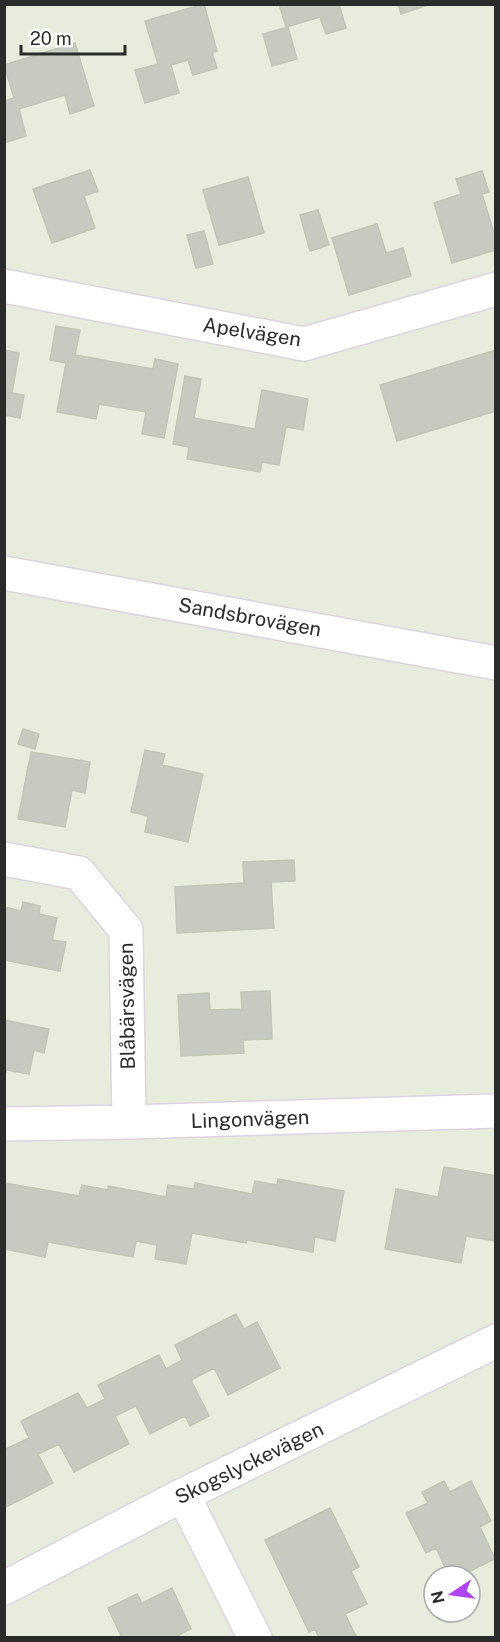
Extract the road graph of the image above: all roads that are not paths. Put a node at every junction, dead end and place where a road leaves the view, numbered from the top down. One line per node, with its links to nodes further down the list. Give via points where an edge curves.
1 (4, 286): 2 (street, Apelvägen, via 304,344)
2 (495, 289)
3 (4, 573): 4 (street, Sandsbrovägen)
4 (495, 663)
5 (4, 859): 7 (street, Blåbärsvägen, via 79,873 126,930)
6 (495, 1111): 7 (street, Lingonvägen)
7 (129, 1122): 8 (street, Lingonvägen)
8 (4, 1124)
9 (495, 1341): 10 (street, Skogslyckevägen)
10 (183, 1495): 11 (street, Skogslyckevägen); 12 (street)
11 (4, 1588)
12 (255, 1638)

